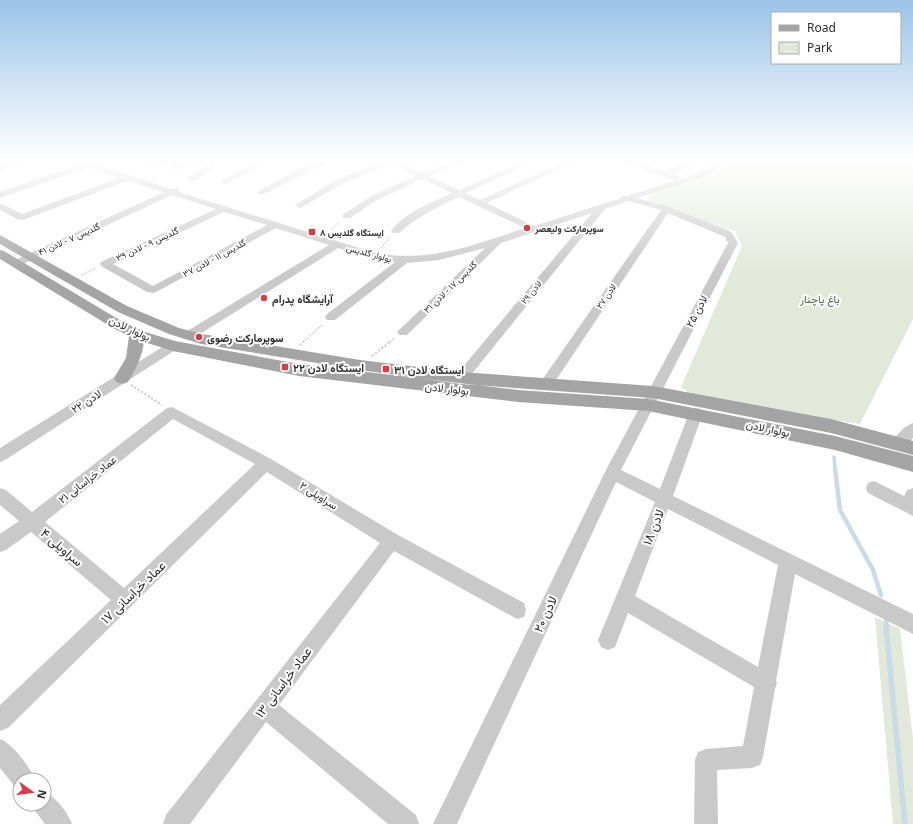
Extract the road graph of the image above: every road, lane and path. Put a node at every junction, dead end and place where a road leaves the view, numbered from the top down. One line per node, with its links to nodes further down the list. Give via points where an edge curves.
1 (72, 198): 16 (street, via 23,217)
2 (159, 198): 32 (street, گلدیس ۷ - لادن ۴۱)
3 (195, 198): 19 (street, بولوار گلدیس)
4 (200, 198): 26 (street, بولوار گلدیس)
5 (310, 198): 15 (street)
6 (373, 198): 22 (street)
7 (449, 198): 25 (street, via 414,216)
8 (470, 198): 14 (street)
9 (491, 198): 14 (street)
10 (615, 198): 24 (street, بولوار گلدیس)
11 (624, 198): 17 (street, بولوار گلدیس)
12 (627, 198): 18 (street)
13 (646, 198): 18 (street)
14 (481, 203): 21 (street)
15 (299, 205)
16 (0, 206)
17 (602, 206): 24 (street, بولوار گلدیس); 45 (street, لادن ۲۹)
18 (654, 206): 20 (street)
19 (223, 209): 23 (street, بولوار گلدیس); 35 (street, گلدیس ۹ - لادن ۳۹)
20 (666, 209): 46 (street, لادن ۲۷); 47 (street, لادن ۲۵, via 725,232 733,243)
21 (502, 214): 24 (street); 27 (street, via 503,228)
22 (347, 216): 26 (path)
23 (275, 225): 29 (street, بولوار گلدیس); 35 (street, گلدیس ۱۱ - لادن ۳۷, via 154,290)
24 (532, 227): 27 (street, بولوار گلدیس)
25 (396, 231): 30 (path)
26 (324, 236): 30 (street, بولوار گلدیس)
27 (498, 238): 30 (street, بولوار گلدیس, via 435,254 406,256); 33 (street, بولوار گلدیس, via 435,259); 38 (street, گلدیس ۱۷ - لادن ۳۱)
28 (0, 239): 32 (main road, بولوار لادن)
29 (336, 245): 33 (street, بولوار گلدیس, via 372,256); 40 (street)
30 (377, 252)
31 (0, 254): 34 (main road, بولوار لادن)
32 (32, 256): 34 (street, گلدیس ۷ - لادن ۴۱); 36 (main road, بولوار لادن)
33 (403, 261): 37 (street)
34 (17, 263): 39 (main road, بولوار لادن)
35 (105, 264): 36 (path, گلدیس ۹ - لادن ۳۹)
36 (72, 281): 40 (main road, بولوار لادن, via 135,314)
37 (331, 317): 42 (path)
38 (403, 332): 43 (path)
39 (137, 334): 41 (main road, بولوار لادن); 44 (main road, via 134,359)
40 (188, 336): 42 (main road, بولوار لادن)
41 (173, 346): 44 (street, لادن ۲۲); 47 (main road, بولوار لادن, via 299,370 518,396)
42 (291, 354): 43 (main road, بولوار لادن)
43 (360, 365): 45 (main road, بولوار لادن)
44 (122, 378): 48 (path); 52 (street, لادن ۲۲)
45 (461, 378): 46 (main road, بولوار لادن)
46 (547, 383): 47 (main road, بولوار لادن)
47 (650, 398): 49 (main road, بولوار لادن); 51 (main road, بولوار لادن, via 831,426); 55 (street, لادن ۲۰)
48 (172, 412): 53 (street, سراویلی ۲); 60 (street, عماد خراسانی ۲۱)
49 (696, 413): 54 (main road, بولوار لادن, via 835,443); 58 (street, لادن ۱۸)
50 (913, 429): 51 (street)
51 (905, 446)
52 (0, 456)
53 (266, 463): 61 (street, سراویلی ۲); 64 (street, عماد خراسانی ۱۷)
54 (913, 464)
55 (612, 473): 58 (street); 78 (street, لادن ۲۰)
56 (874, 488): 59 (street)
57 (0, 494): 60 (street, سراویلی ۴)
58 (664, 499): 63 (street); 65 (street, لادن ۱۸)
59 (911, 503)
60 (32, 522): 62 (street, عماد خراسانی ۲۱); 64 (street, سراویلی ۴)
61 (392, 540): 66 (street, سراویلی ۲); 70 (street, عماد خراسانی ۱۳)
62 (0, 544)
63 (788, 561): 67 (street); 69 (street)
64 (125, 600): 71 (street, عماد خراسانی ۱۷)
65 (624, 600): 68 (street, لادن ۱۸); 69 (street)
66 (517, 610)
67 (913, 624)
68 (608, 640)
69 (767, 683): 79 (street, via 752,757 706,760)
70 (265, 707): 76 (street, عماد خراسانی ۱۳); 77 (street)
71 (0, 720)
72 (0, 750): 73 (street)
73 (18, 772)
74 (50, 812): 75 (street)
75 (60, 824)
76 (175, 824)
77 (408, 824)
78 (445, 824)
79 (706, 824)

